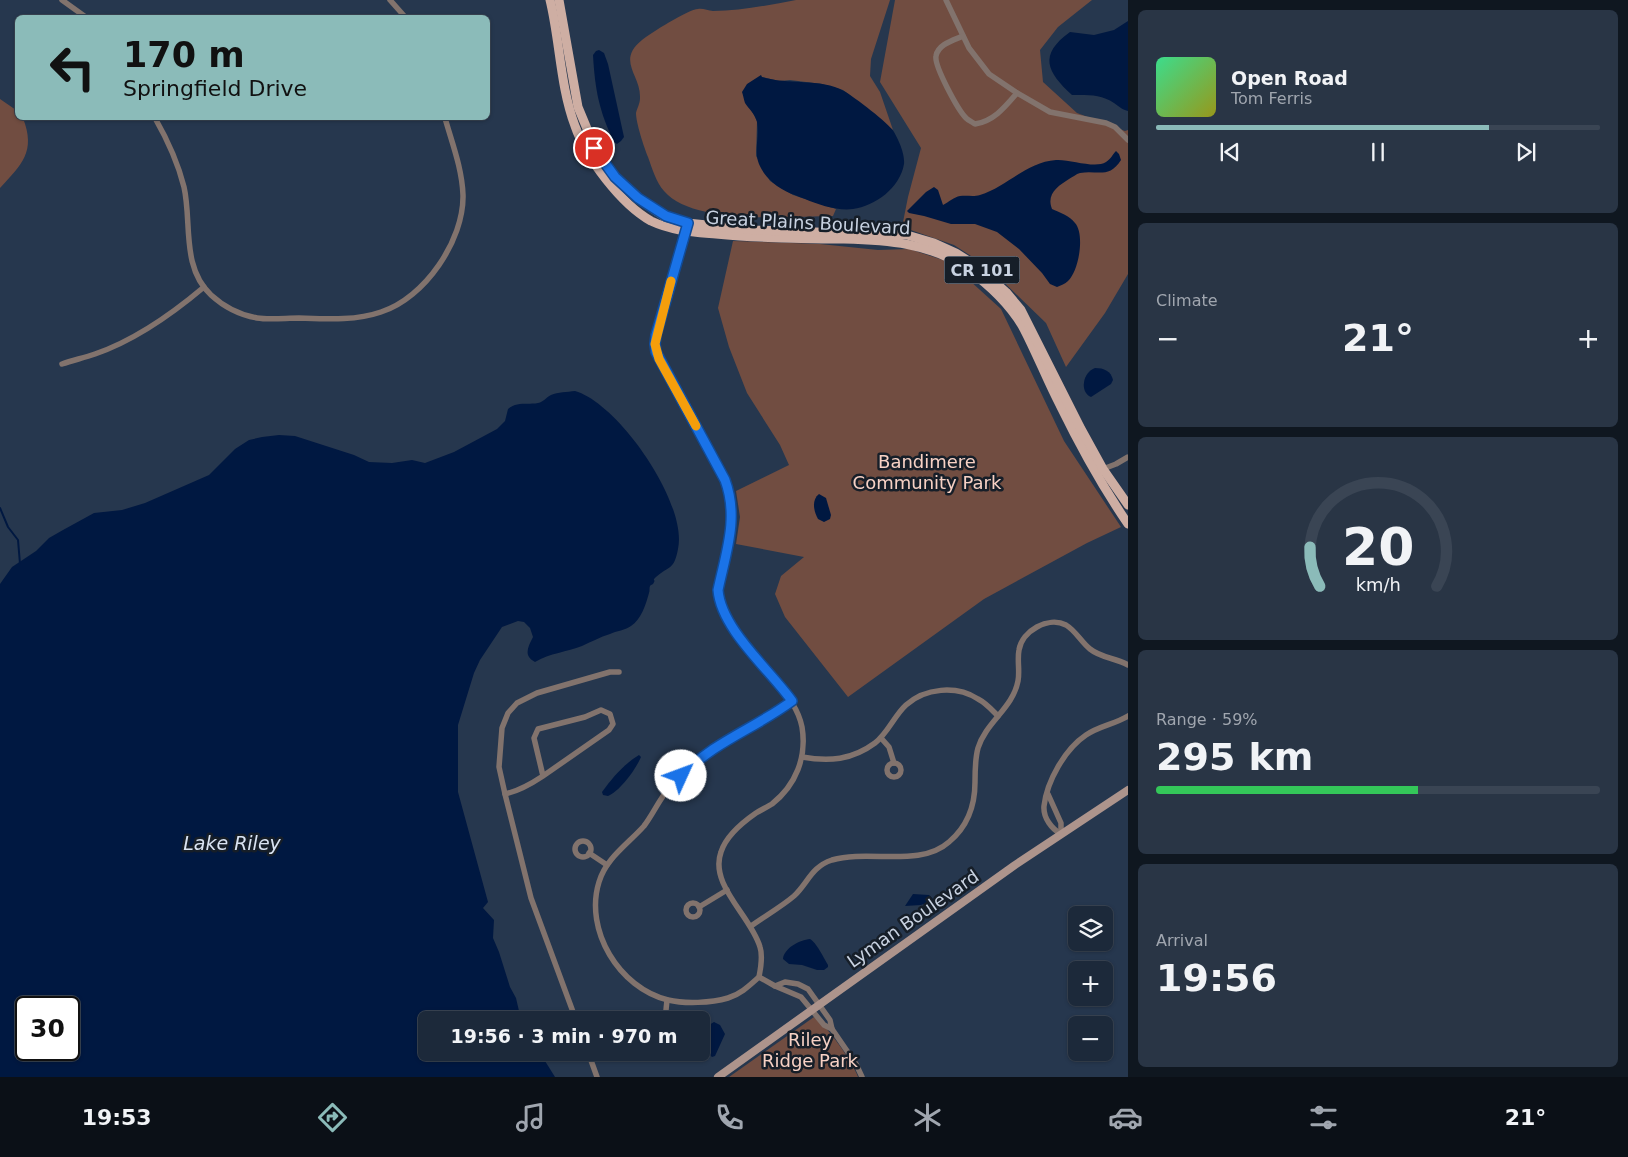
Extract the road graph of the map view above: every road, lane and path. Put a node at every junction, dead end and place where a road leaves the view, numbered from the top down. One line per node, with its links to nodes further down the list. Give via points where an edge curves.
1 (62, 0): 5 (street)
2 (390, 0): 6 (street)
3 (946, 0): 7 (street)
4 (558, 2): 12 (main road, Great Plains Boulevard / CR 101, via 578,107 594,148 615,177 638,198)
5 (82, 15)
6 (403, 15)
7 (963, 36): 8 (street, via 968,48 989,74); 8 (street, via 939,48 936,56 949,91 965,118 975,124 987,121 1001,112)
8 (1017, 93): 11 (street, via 1050,112 1106,123)
9 (156, 120): 13 (street, via 167,139 184,188 194,269)
10 (446, 120): 13 (street, via 462,175 459,221 453,243 443,261 402,302 382,312 361,317 328,320 258,318 226,307)
11 (1128, 140)
12 (687, 228): 16 (main road, Great Plains Boulevard / CR 101, via 907,235 956,253 978,267 1021,310); 18 (main road, Great Plains Boulevard / CR 101, via 770,238 894,242 940,254 966,268 992,290 1023,328 1074,434); 21 (street, via 655,344 659,359 730,494 732,522 718,590 719,601 735,630)
13 (204, 287): 14 (street, via 135,336)
14 (62, 364)
15 (1128, 457): 16 (street)
16 (1103, 468): 17 (main road, Great Plains Boulevard / CR 101)
17 (1128, 505)
18 (1128, 524)
19 (1128, 665): 22 (street, via 1090,649 1074,630 1064,624 1050,622 1038,626 1022,642 1013,697)
20 (619, 672): 29 (street, via 537,693 517,703 508,713 502,728 499,767)
21 (792, 701): 25 (street, via 804,741); 33 (street, via 693,763 669,788 644,825)
22 (998, 716): 24 (street, via 976,697 959,691 929,692 906,705); 36 (street, via 978,747 973,803 967,820 949,843 920,856 856,856 822,864 796,895)
23 (1128, 716): 30 (street, via 1086,734 1075,744 1065,754)
24 (881, 738): 25 (street, via 864,750 841,759); 26 (street, via 889,747)
25 (802, 757): 34 (street, via 788,789 742,824 721,851 718,870)
26 (894, 763)
27 (543, 776): 27 (street, via 609,730 614,724 610,714 601,710 538,729 534,738); 29 (street, via 523,789)
28 (1128, 790): 31 (street, Lyman Boulevard)
29 (504, 794): 42 (street, via 531,898)
30 (1048, 794): 31 (street, via 1061,824); 31 (street, via 1045,813 1053,830)
31 (1061, 834): 40 (street, Lyman Boulevard)
32 (589, 853): 33 (street)
33 (607, 865): 39 (street, via 599,882 595,905 596,923 604,948 630,978)
34 (727, 890): 35 (street); 36 (street)
35 (699, 906)
36 (751, 926): 37 (street, via 760,947)
37 (759, 977): 38 (street); 39 (street, via 740,993 728,998 690,1002)
38 (776, 986): 40 (street, via 786,982 808,988); 41 (street, via 801,997)
39 (667, 1000): 43 (street)
40 (819, 1004): 41 (street, Lyman Boulevard); 44 (street)
41 (812, 1010): 44 (street, via 824,1025); 47 (street, Lyman Boulevard)
42 (573, 1011)
43 (665, 1011)
44 (832, 1029): 48 (street)
45 (591, 1061): 46 (street)
46 (597, 1077)
47 (718, 1077)
48 (862, 1077)

